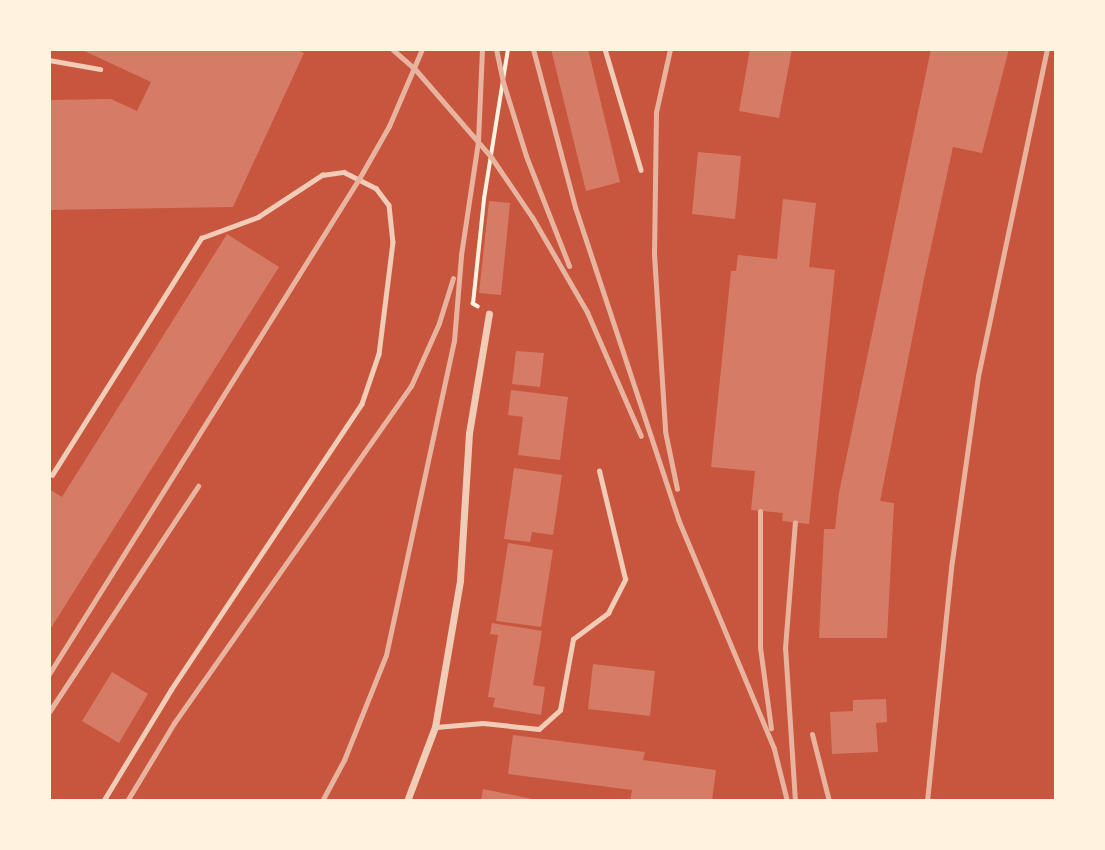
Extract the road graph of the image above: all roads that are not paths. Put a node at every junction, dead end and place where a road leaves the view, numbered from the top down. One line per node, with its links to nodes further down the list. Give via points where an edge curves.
1 (605, 49): 4 (lane)
2 (49, 60): 3 (lane)
3 (100, 69)
4 (641, 170)
5 (489, 314): 8 (street, via 470,433 460,580)
6 (599, 471): 8 (lane, via 625,579 608,613 573,639 560,710 539,729 483,723)
7 (52, 475): 9 (lane, via 201,238 258,216 322,175 344,172 376,188 389,205 393,242 379,354 362,404 172,689)
8 (435, 727): 10 (street)
9 (104, 801)
10 (407, 801)

